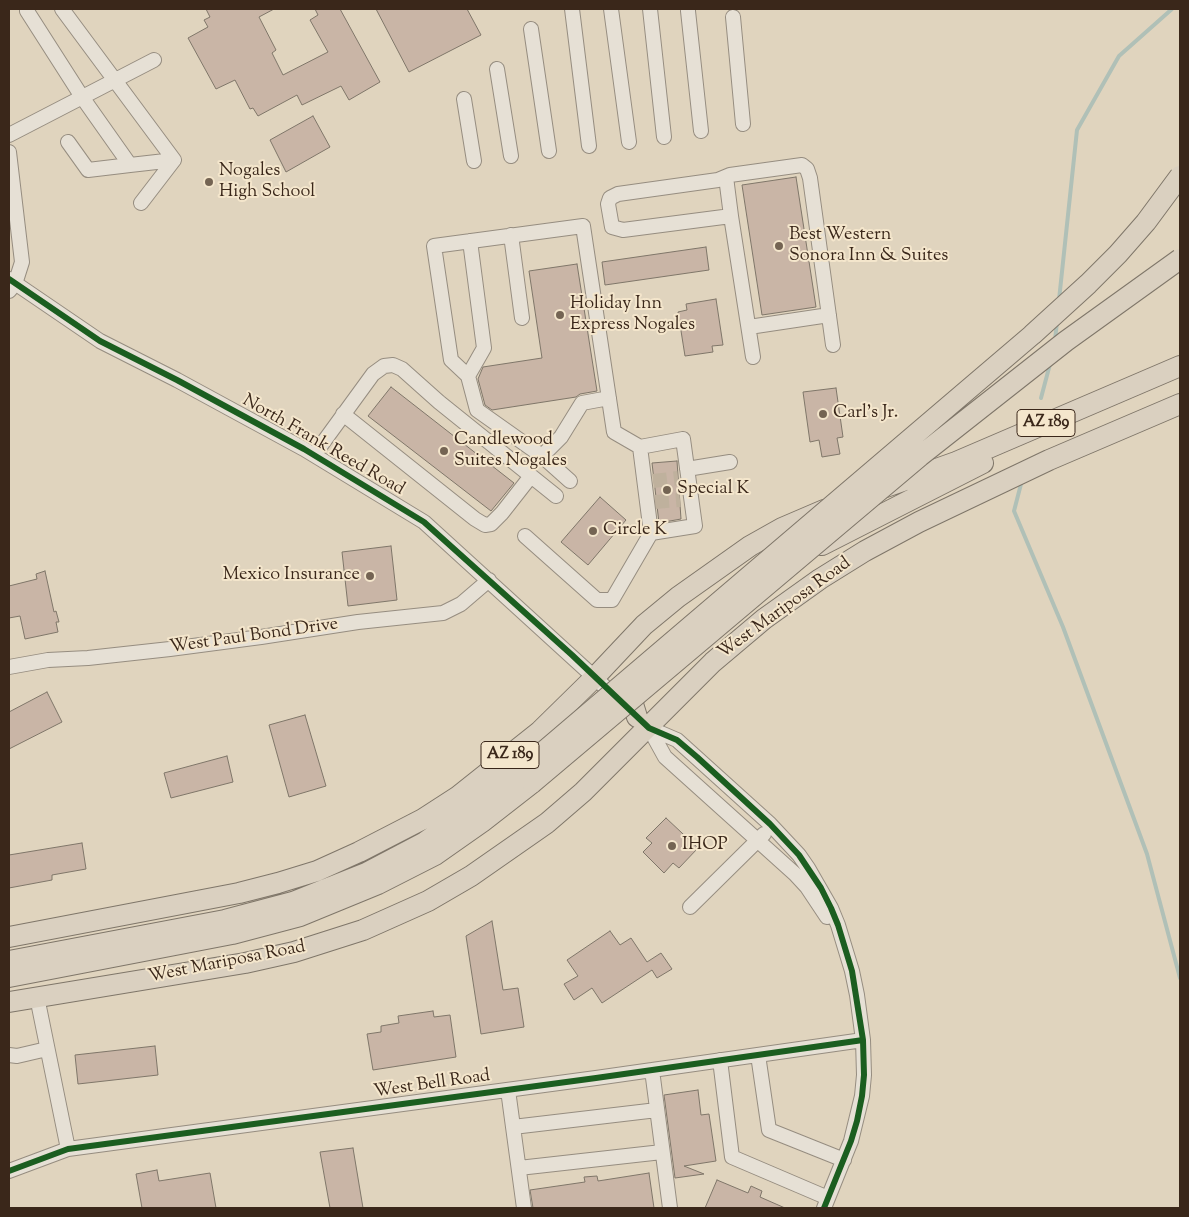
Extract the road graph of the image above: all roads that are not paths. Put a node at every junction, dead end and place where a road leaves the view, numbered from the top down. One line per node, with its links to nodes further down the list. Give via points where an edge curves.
1 (28, 9): 12 (street)
2 (62, 9): 11 (street)
3 (572, 9): 20 (street)
4 (611, 9): 19 (street)
5 (650, 9): 17 (street)
6 (688, 11): 15 (street)
7 (733, 16): 14 (street)
8 (531, 29): 22 (street)
9 (154, 60): 11 (street)
10 (497, 69): 23 (street)
11 (115, 80): 12 (street); 24 (street)
12 (82, 97): 16 (street); 26 (street)
13 (464, 99): 25 (street)
14 (743, 124)
15 (701, 131)
16 (9, 135)
17 (664, 137)
18 (68, 142): 26 (street, via 88,170)
19 (629, 142)
20 (589, 146)
21 (9, 152): 34 (street, North Frank Reed Road, via 22,262)
22 (549, 152)
23 (511, 156)
24 (174, 160): 26 (street); 29 (street)
25 (474, 161)
26 (130, 165)
27 (1180, 176): 60 (highway, bridge, via 1146,222 1088,284)
28 (726, 177): 30 (street); 30 (street, via 618,194 610,198 608,204 612,227 623,230); 35 (street, via 788,166 802,165 807,169)
29 (141, 203)
30 (731, 216): 37 (street)
31 (511, 235): 32 (street); 36 (street); 42 (street, via 583,226)
32 (470, 241): 41 (street, via 484,348); 41 (street, via 434,246 452,360)
33 (1180, 259): 60 (highway, bridge, via 1066,341 927,450)
34 (11, 284): 46 (street, North Frank Reed Road, via 100,341)
35 (829, 315): 37 (street); 38 (street)
36 (522, 318)
37 (749, 328): 39 (street)
38 (833, 345)
39 (754, 357)
40 (1180, 366): 49 (highway, AZ 189, via 1074,412)
41 (468, 376): 47 (street, via 477,410)
42 (609, 398): 45 (street, via 614,432); 47 (street, via 582,403 561,437)
43 (1180, 404): 59 (highway, West Mariposa Road / AZ 189, via 971,497 865,551 764,620)
44 (343, 414): 46 (street); 51 (street, via 485,525 502,512); 51 (street, via 373,374 384,366 393,365 402,369)
45 (640, 446): 50 (street, via 683,439); 54 (street, via 649,481)
46 (314, 455): 56 (street, North Frank Reed Road, via 424,522)
47 (542, 456): 52 (street)
48 (730, 462): 50 (street)
49 (960, 468): 58 (highway, AZ 189, via 841,503 782,528 750,546 644,625); 59 (highway, via 794,560 696,632 636,688 633,704)
50 (685, 474): 54 (street, via 686,499 695,526)
51 (531, 476): 53 (street)
52 (570, 481)
53 (556, 496)
54 (651, 533): 55 (street, via 612,600 597,600)
55 (525, 536)
56 (489, 580): 57 (street, West Paul Bond Drive, via 461,604 443,613); 58 (street, North Frank Reed Road)
57 (9, 667)
58 (595, 677): 59 (street, North Frank Reed Road); 64 (highway, AZ 189, via 540,731 457,797 423,819 317,871 239,893)
59 (643, 722): 61 (street, via 677,740); 62 (street, via 665,757); 68 (highway, West Mariposa Road / AZ 189, via 583,792 547,823 472,876 387,920 339,939 245,963)
60 (528, 776): 66 (highway, via 425,842 366,872 293,902 225,920); 67 (highway, via 482,822 435,855 378,884 300,916 232,934)
61 (772, 827): 62 (street); 65 (street, via 798,855 821,888)
62 (759, 840): 63 (street); 65 (street, via 806,887 824,911)
63 (690, 907)
64 (9, 937)
65 (847, 956): 70 (street, via 857,995)
66 (9, 961)
67 (9, 977)
68 (38, 997): 69 (highway, West Mariposa Road / AZ 189); 71 (street)
69 (9, 1002)
70 (863, 1040): 73 (street, West Bell Road); 81 (street, via 862,1096)
71 (47, 1049): 72 (street); 79 (street)
72 (9, 1055)
73 (758, 1055): 74 (street, West Bell Road); 81 (street, via 769,1130)
74 (720, 1060): 75 (street, West Bell Road); 84 (street, via 732,1158)
75 (652, 1070): 76 (street, West Bell Road); 77 (street)
76 (508, 1090): 78 (street); 79 (street, West Bell Road)
77 (657, 1110): 78 (street); 80 (street)
78 (513, 1127): 82 (street)
79 (68, 1149): 83 (street, West Bell Road)
80 (662, 1152): 82 (street); 86 (street)
81 (844, 1160): 84 (street)
82 (519, 1168): 85 (street)
83 (9, 1170)
84 (826, 1203)
85 (524, 1208)
86 (670, 1208)

